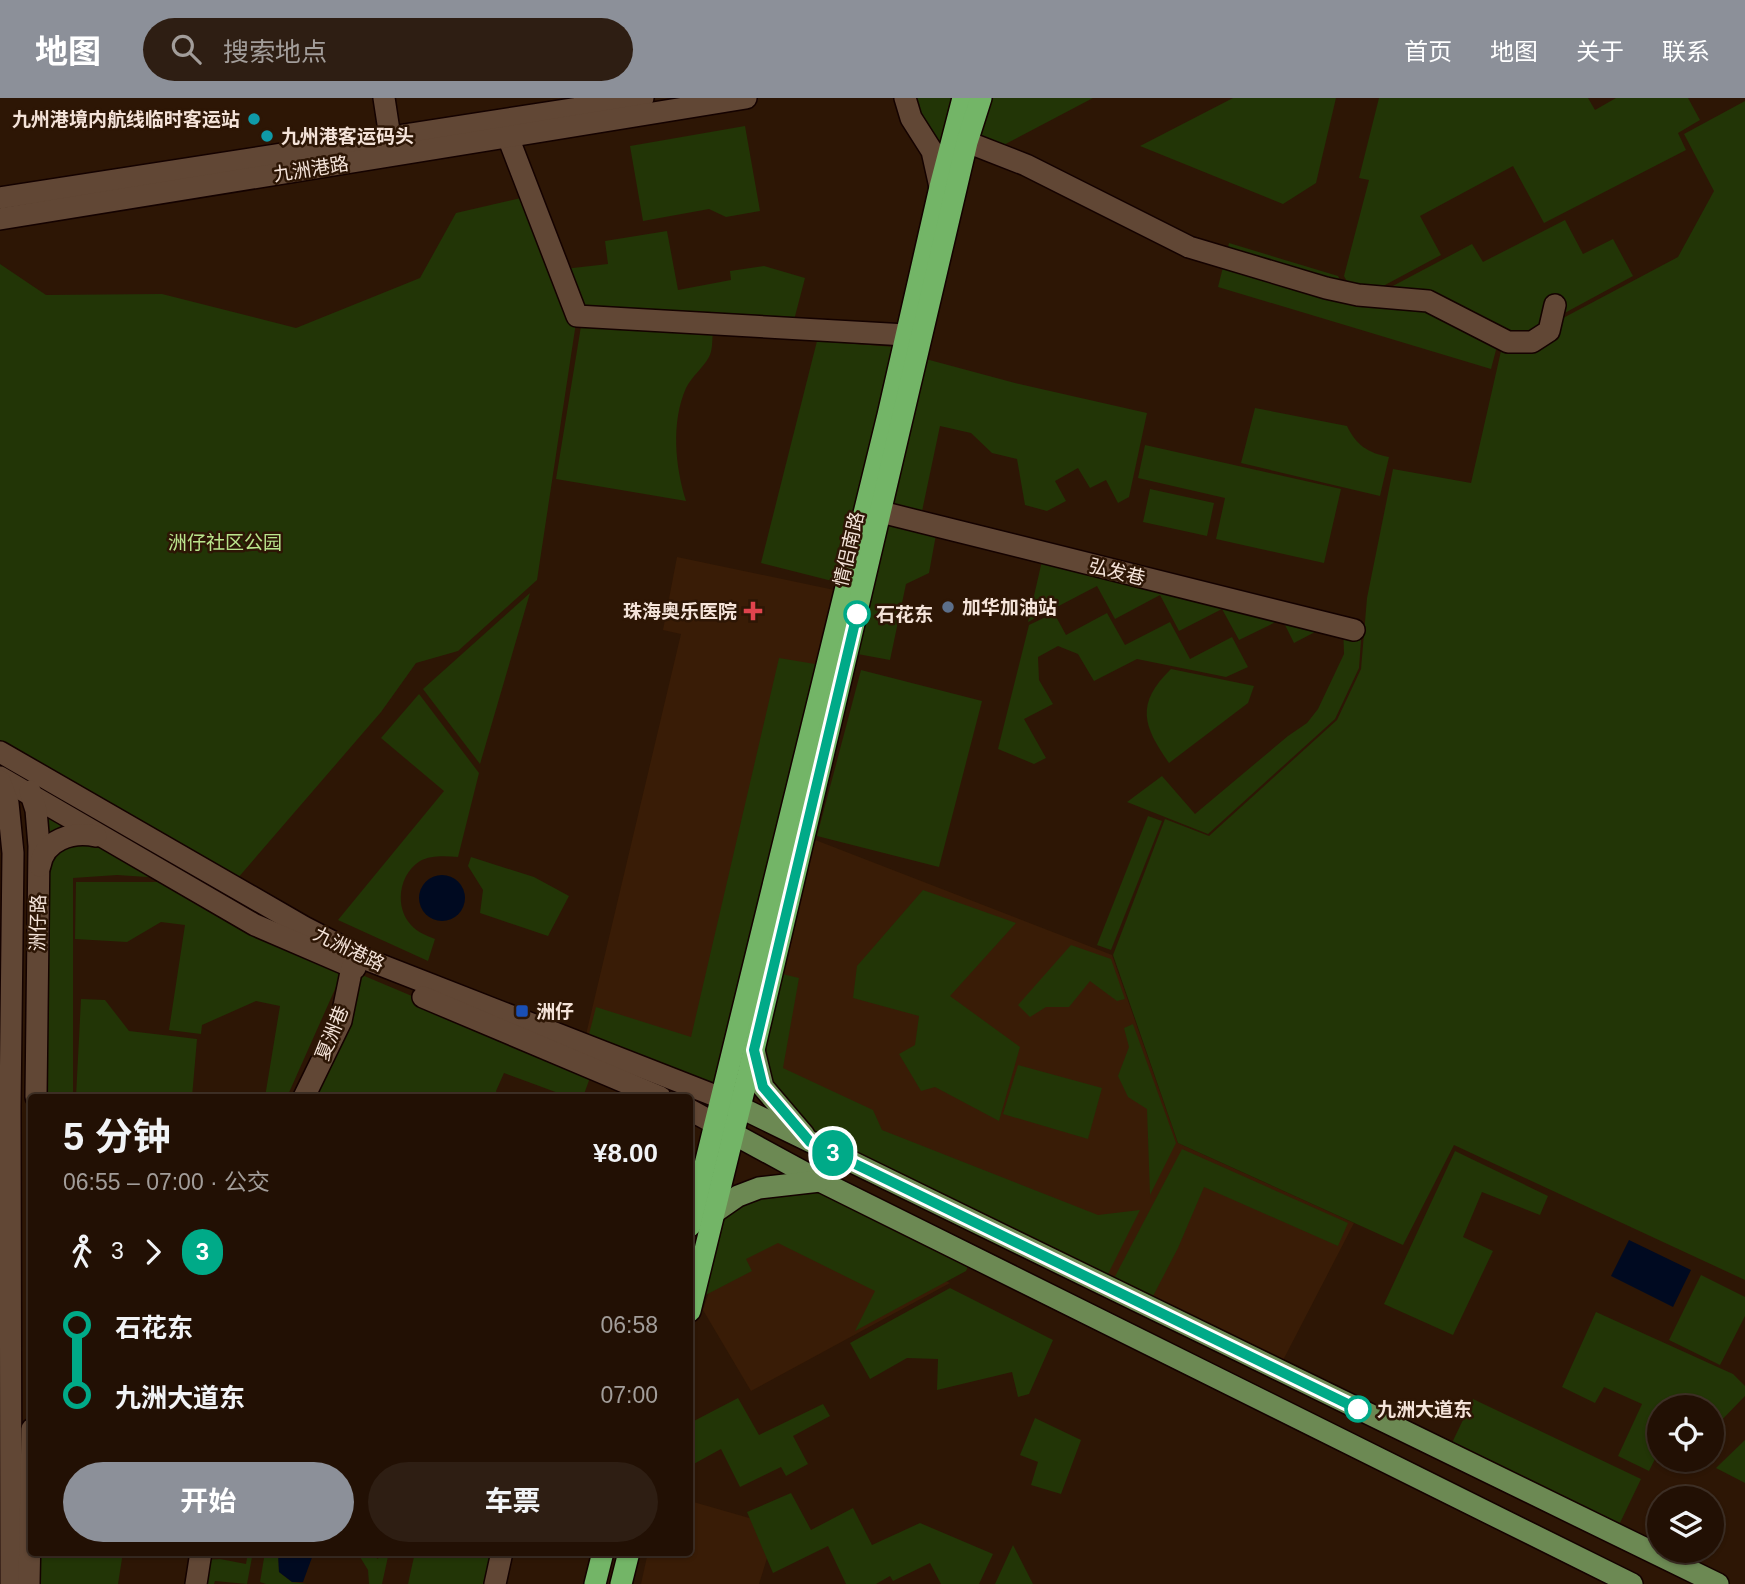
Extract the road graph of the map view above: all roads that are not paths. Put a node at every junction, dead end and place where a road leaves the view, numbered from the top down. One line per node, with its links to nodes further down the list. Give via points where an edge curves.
1 (384, 98): 7 (street)
2 (643, 98): 7 (street, 九洲港路)
3 (746, 98): 8 (street, 九洲港路)
4 (905, 98): 10 (street, via 911,118 932,151)
5 (963, 98): 10 (highway, 情侣南路)
6 (981, 98): 9 (highway, 情侣南路)
7 (390, 137): 11 (street, 九洲港路)
8 (508, 137): 12 (street, 九洲港路); 14 (street, via 577,316)
9 (967, 142): 13 (street, via 1026,165 1189,247 1326,288 1428,301 1508,342 1532,342 1549,331); 15 (highway, 情侣南路)
10 (940, 187): 14 (highway, 情侣南路)
11 (0, 198)
12 (0, 219)
13 (1555, 305)
14 (906, 335): 28 (highway, 情侣南路)
15 (881, 512): 16 (street, 弘发巷); 24 (highway, 情侣南路)
16 (1354, 630)
17 (2, 767): 18 (street, 洲仔路, via 19,771); 19 (street, 九洲港路); 21 (street, 洲仔路)
18 (33, 797): 19 (street, via 53,793); 20 (street, 九洲港路); 21 (street, via 21,811); 22 (street, 洲仔路)
19 (85, 802): 28 (street, 九洲港路, via 368,960)
20 (104, 838): 22 (street, via 83,834 57,841 44,851); 23 (street, 九洲港路, via 255,925)
21 (13, 853): 44 (street, 洲仔路, via 10,1108)
22 (39, 872): 25 (street, 洲仔路)
23 (352, 967): 26 (street, 夏洲巷, via 341,1021); 27 (street, 九洲港路)
24 (754, 1050): 28 (highway, 情侣南路); 32 (main road, via 763,1087)
25 (36, 1094)
26 (305, 1094)
27 (653, 1094)
28 (730, 1103): 30 (highway, 情侣南路); 31 (highway, 情侣南路); 32 (main road)
29 (693, 1112): 30 (street)
30 (714, 1123): 31 (main road); 36 (highway, 情侣南路)
31 (734, 1134): 33 (main road); 35 (highway, 情侣南路)
32 (810, 1142): 34 (main road)
33 (820, 1181): 35 (main road, via 759,1188); 37 (main road)
34 (912, 1192): 37 (main road); 50 (main road)
35 (715, 1212): 38 (highway, 情侣南路)
36 (693, 1213)
37 (902, 1220): 49 (main road)
38 (693, 1299)
39 (28, 1516): 44 (street, 洲仔路)
40 (200, 1556): 45 (street)
41 (501, 1556): 46 (street)
42 (602, 1556): 47 (highway)
43 (628, 1556): 48 (highway)
44 (25, 1582)
45 (196, 1584)
46 (495, 1584)
47 (595, 1584)
48 (621, 1584)
49 (1632, 1584)
50 (1718, 1584)

